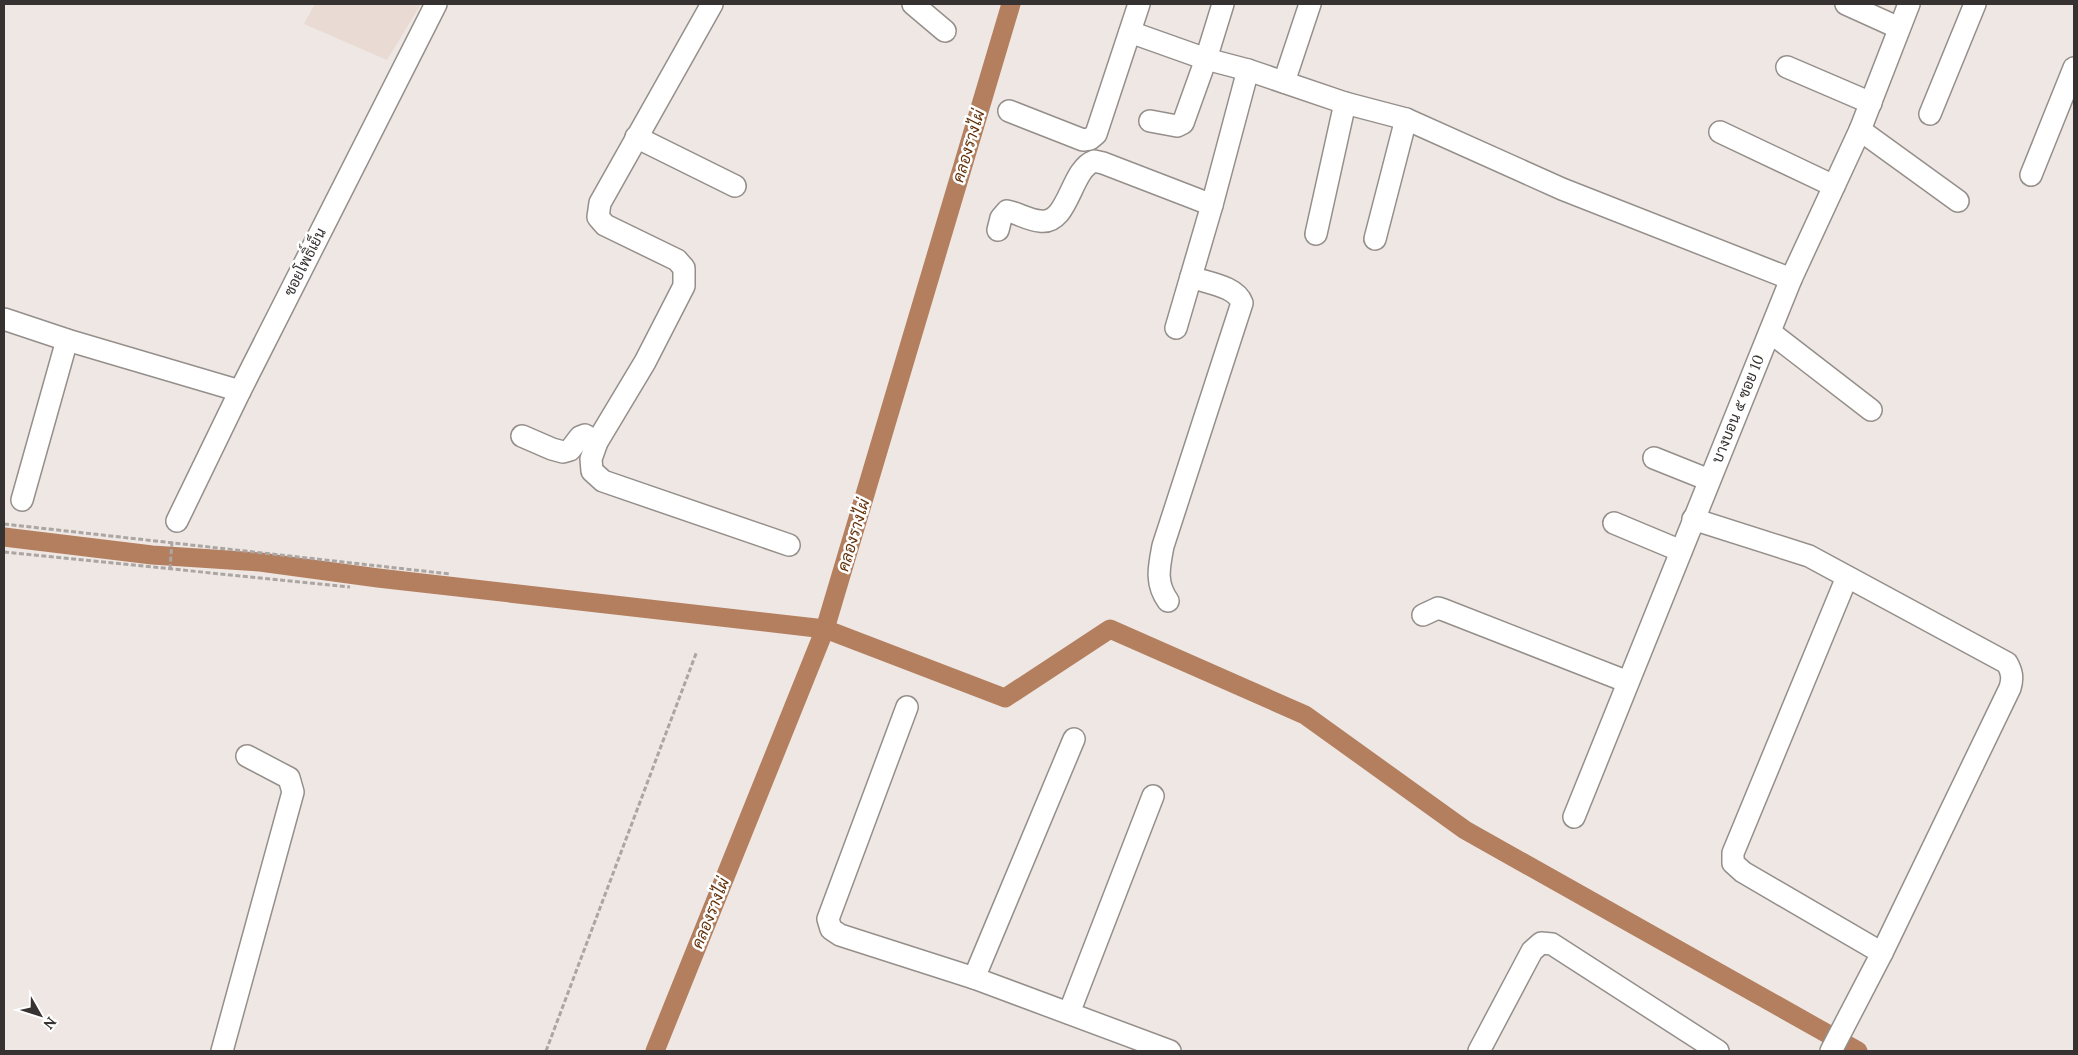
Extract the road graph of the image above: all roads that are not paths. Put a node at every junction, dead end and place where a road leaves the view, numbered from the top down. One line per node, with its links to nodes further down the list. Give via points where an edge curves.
1 (436, 4): 41 (street, ซอยโพธิ์เย็น)
2 (712, 4): 26 (street)
3 (913, 4): 11 (street)
4 (1223, 4): 13 (street)
5 (1310, 4): 17 (street)
6 (1846, 4): 10 (street)
7 (1909, 4): 10 (street, บางบอน ๕ ซอย 10)
8 (1975, 4): 21 (street)
9 (1135, 6): 12 (street)
10 (1899, 28): 19 (street, บางบอน ๕ ซอย 10)
11 (945, 31)
12 (1130, 32): 13 (street); 20 (street, via 1100,126 1090,139 1083,140)
13 (1206, 59): 16 (street); 23 (street, via 1184,123 1177,126)
14 (1787, 67): 19 (street)
15 (2074, 68): 27 (street)
16 (1248, 70): 17 (street); 31 (street)
17 (1284, 82): 18 (street)
18 (1345, 103): 22 (street); 33 (street)
19 (1871, 103): 24 (street, บางบอน ๕ ซอย 10)
20 (1009, 111)
21 (1930, 114)
22 (1406, 119): 34 (street); 36 (street, via 1562,190)
23 (1150, 121)
24 (1860, 130): 29 (street, บางบอน ๕ ซอย 10); 30 (street)
25 (1720, 132): 29 (street)
26 (636, 137): 28 (street); 44 (street, via 600,203 598,217 605,225 677,260 684,268 684,286 645,362)
27 (2031, 175)
28 (734, 186)
29 (1834, 186): 36 (street, บางบอน ๕ ซอย 10)
30 (1958, 201)
31 (1212, 205): 32 (street, via 1094,161 1082,168 1064,205 1053,218 1042,222 1007,211); 35 (street)
32 (998, 230)
33 (1316, 234)
34 (1375, 239)
35 (1191, 278): 38 (street); 54 (street, via 1232,291 1239,295 1242,303 1163,546 1158,579)
36 (1791, 279): 39 (street, บางบอน ๕ ซอย 10)
37 (4, 319): 40 (street)
38 (1176, 328)
39 (1770, 332): 42 (street); 46 (street, บางบอน ๕ ซอย 10)
40 (67, 340): 41 (street); 47 (street)
41 (240, 391): 49 (street, ซอยโพธิ์เย็น)
42 (1871, 410)
43 (522, 436): 44 (street, via 563,452 570,450 585,435)
44 (596, 442): 51 (street, via 591,459 592,471 603,482)
45 (1654, 458): 46 (street)
46 (1709, 480): 48 (street, บางบอน ๕ ซอย 10)
47 (22, 500)
48 (1693, 519): 52 (street, บางบอน ๕ ซอย 10); 53 (street, via 1809,556)
49 (177, 521)
50 (1614, 523): 52 (street)
51 (789, 544)
52 (1681, 551): 56 (street, บางบอน ๕ ซอย 10)
53 (1847, 577): 62 (street, via 1733,853 1733,863 1743,872); 62 (street, via 2007,664 2013,679)
54 (1168, 600)
55 (1423, 615): 56 (street, via 1438,608)
56 (1628, 682): 61 (street, บางบอน ๕ ซอย 10)
57 (907, 707): 63 (street, via 828,919 831,929 840,935)
58 (1074, 739): 63 (street)
59 (247, 756): 65 (street, via 289,778 293,792)
60 (1152, 796): 64 (street)
61 (1574, 817)
62 (1882, 953): 69 (street)
63 (974, 978): 64 (street)
64 (1069, 1013): 66 (street)
65 (222, 1051)
66 (1170, 1051)
67 (1479, 1051): 68 (street, via 1532,951 1541,943 1552,944)
68 (1718, 1051)
69 (1831, 1051)

